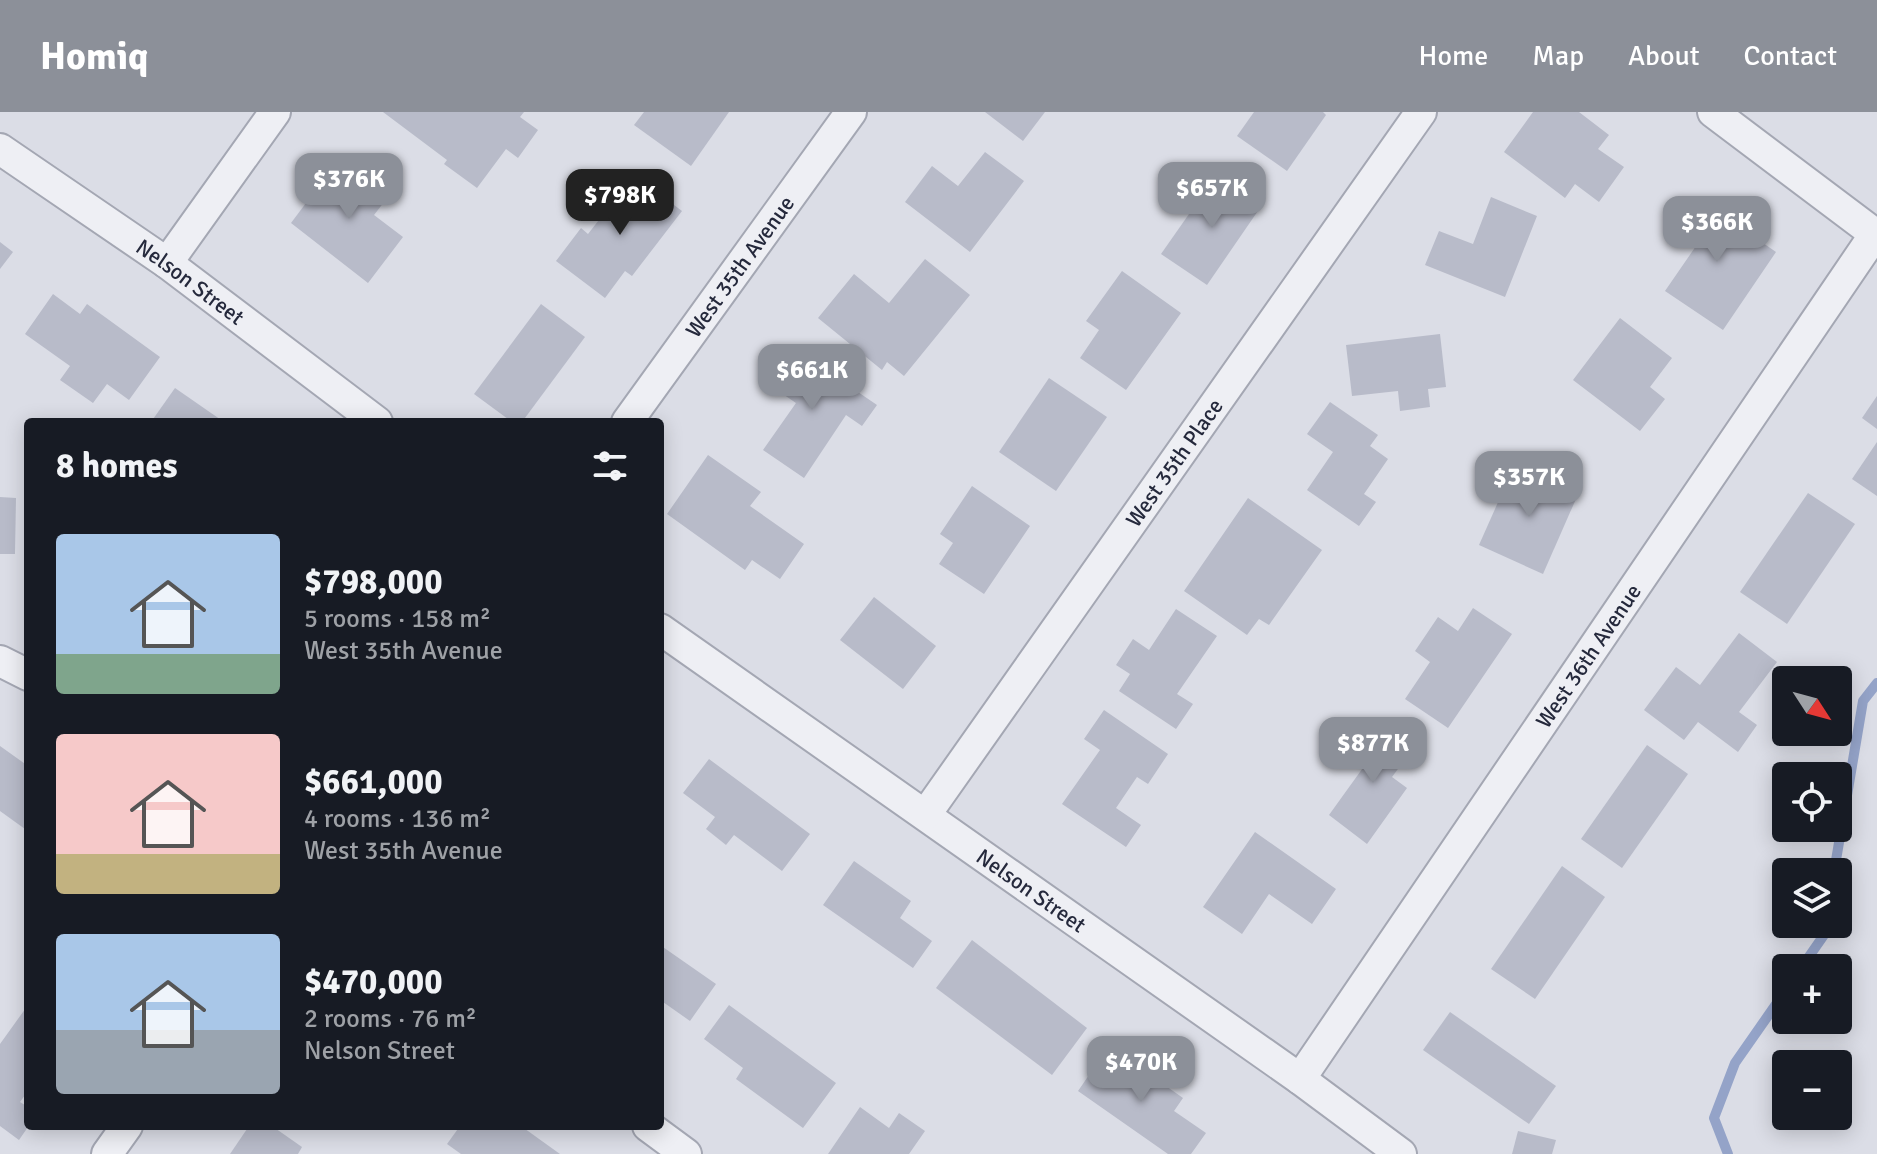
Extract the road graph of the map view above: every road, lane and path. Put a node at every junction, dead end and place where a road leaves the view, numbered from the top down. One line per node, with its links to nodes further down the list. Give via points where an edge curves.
1 (275, 112): 7 (street)
2 (851, 112): 9 (street, West 35th Avenue)
3 (1421, 112): 13 (street, West 35th Place)
4 (1713, 112): 6 (street)
5 (0, 149): 7 (street, Nelson Street)
6 (1875, 234): 14 (street, West 36th Avenue)
7 (167, 263): 8 (street, Nelson Street)
8 (372, 418)
9 (630, 418)
10 (664, 632): 13 (street, Nelson Street)
11 (0, 661): 12 (street)
12 (24, 673)
13 (926, 814): 14 (street, Nelson Street)
14 (1300, 1079): 19 (street, Nelson Street)
15 (124, 1130): 17 (street)
16 (653, 1130): 18 (street)
17 (107, 1154)
18 (686, 1154)
19 (1401, 1154)

